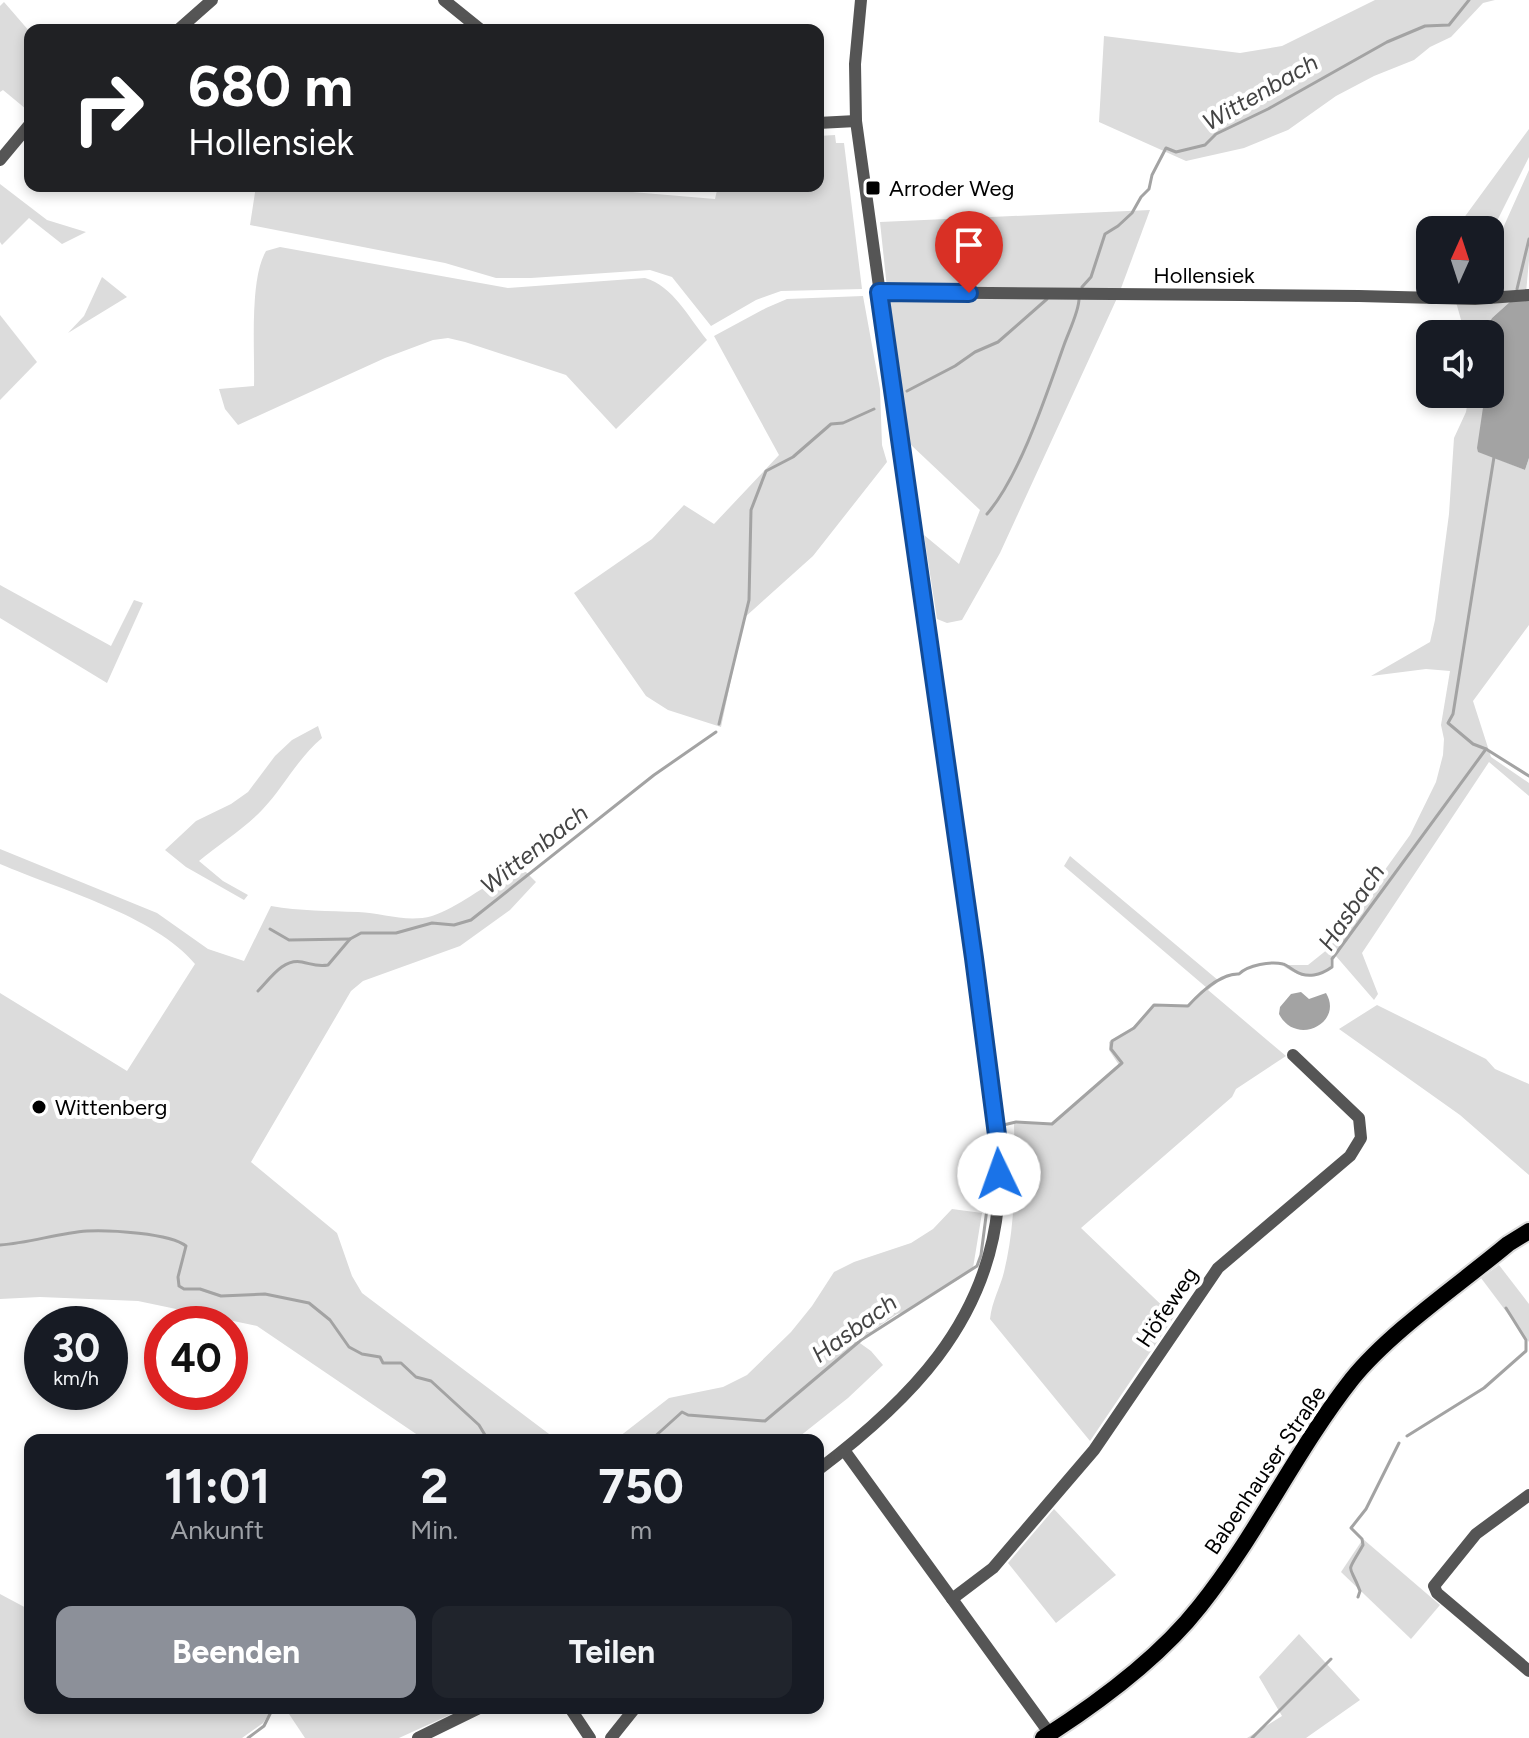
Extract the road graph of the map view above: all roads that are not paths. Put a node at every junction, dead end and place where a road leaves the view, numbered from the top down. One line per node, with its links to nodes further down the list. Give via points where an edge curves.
1 (212, 0): 4 (street)
2 (444, 0): 5 (street)
3 (861, 0): 6 (street)
4 (185, 24)
5 (474, 24)
6 (856, 121): 7 (street); 10 (street)
7 (824, 123)
8 (24, 131): 9 (street)
9 (0, 160)
10 (879, 292): 11 (street, Hollensiek, via 1451,299); 14 (street, via 999,1174 988,1257 959,1327 923,1375)
11 (1529, 295)
12 (1293, 1055): 17 (street, Höfeweg, via 1359,1118 1361,1138 1350,1156 1218,1268 1094,1450 993,1568)
13 (1529, 1231): 22 (main road, Babenhauser Straße, via 1369,1360 1330,1409 1193,1615 1126,1677)
14 (844, 1450): 15 (street); 17 (street)
15 (824, 1465)
16 (1529, 1495): 18 (street, via 1476,1534 1434,1586)
17 (952, 1599): 22 (street)
18 (1529, 1671)
19 (467, 1714): 23 (street)
20 (574, 1714): 24 (street)
21 (630, 1714): 25 (street)
22 (1047, 1736)
23 (418, 1738)
24 (590, 1738)
25 (611, 1738)

